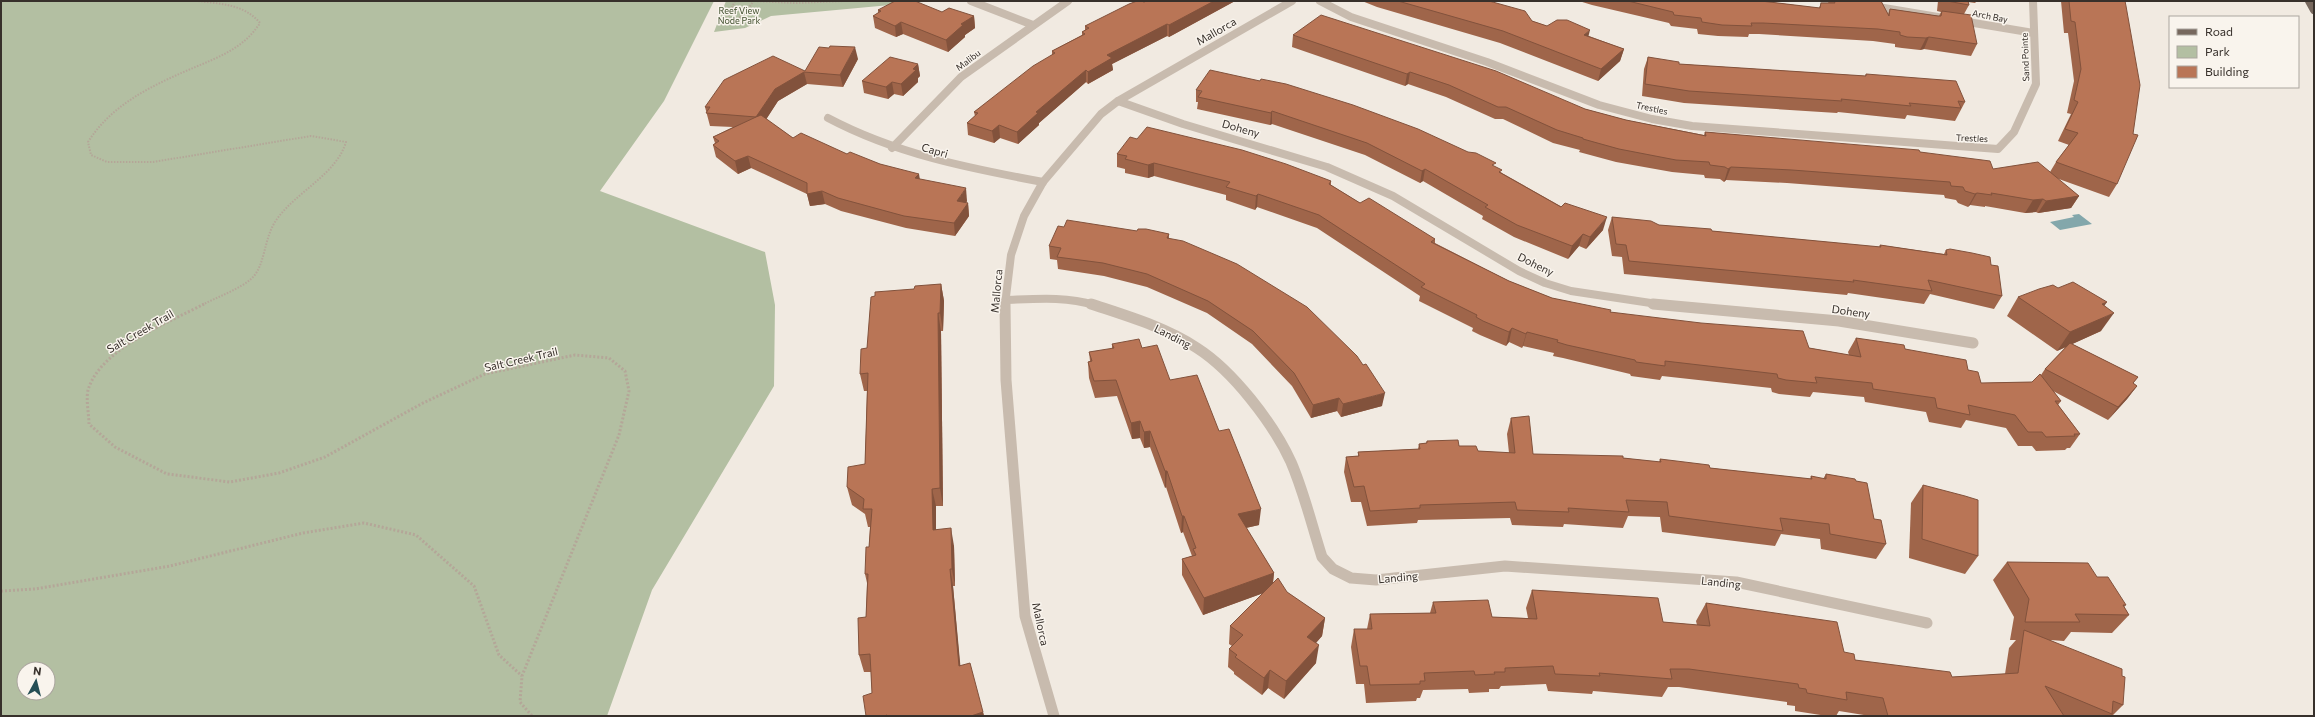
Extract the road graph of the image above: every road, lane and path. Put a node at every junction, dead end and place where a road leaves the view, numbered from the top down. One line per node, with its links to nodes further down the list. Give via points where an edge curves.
1 (198, 1): 26 (path, Salt Creek Trail, via 254,14 260,23 255,34 225,54 183,72 132,99 101,122 88,142 91,155 107,162 153,162 311,136 346,142 345,150 327,171 304,189 283,211 268,234 260,270 250,280 140,338 106,360 88,388 89,424 114,447 167,474 230,482 279,473 325,456 423,403 485,374 575,355 609,358 625,371 629,391 619,435)
2 (735, 1): 3 (path, via 725,22 730,23 738,19)
3 (754, 1): 4 (path)
4 (845, 1)
5 (971, 1): 15 (street)
6 (1068, 1): 15 (street, Malibu)
7 (1292, 1): 17 (street, Mallorca)
8 (1320, 1): 20 (street, Trestles, via 1351,16 1460,52 1599,105 1652,119 1692,126)
9 (1824, 1): 12 (street)
10 (2033, 1): 16 (street, Sand Pointe)
11 (2309, 1): 14 (main road)
12 (1846, 3)
13 (1861, 5): 16 (street, Arch Bay)
14 (2314, 10)
15 (1033, 25): 19 (street, Malibu, via 961,77)
16 (2034, 33): 20 (street, Sand Pointe, via 2036,84 2014,132)
17 (1118, 101): 21 (street, Mallorca, via 1096,119); 23 (street, Doheny, via 1183,124 1327,167 1393,196 1519,271 1558,287 1650,304 1839,321)
18 (828, 118): 19 (street, Capri, via 856,134)
19 (892, 148): 21 (street, Capri, via 953,166)
20 (1998, 149)
21 (1043, 182): 22 (street, Mallorca, via 1024,216 1014,249)
22 (1005, 300): 25 (street, Landing, via 1081,301 1155,326 1198,348 1231,377 1265,415 1291,462 1322,557 1333,569 1351,578 1376,580 1505,566 1736,582); 28 (street, Mallorca, via 1006,380 1025,616)
23 (1973, 344)
24 (1, 592): 26 (path, via 35,589 170,566 303,533 364,523 416,536 474,586 499,655)
25 (1927, 623)
26 (522, 676): 27 (path, Salt Creek Trail, via 520,702)
27 (532, 716)
28 (1054, 716)

